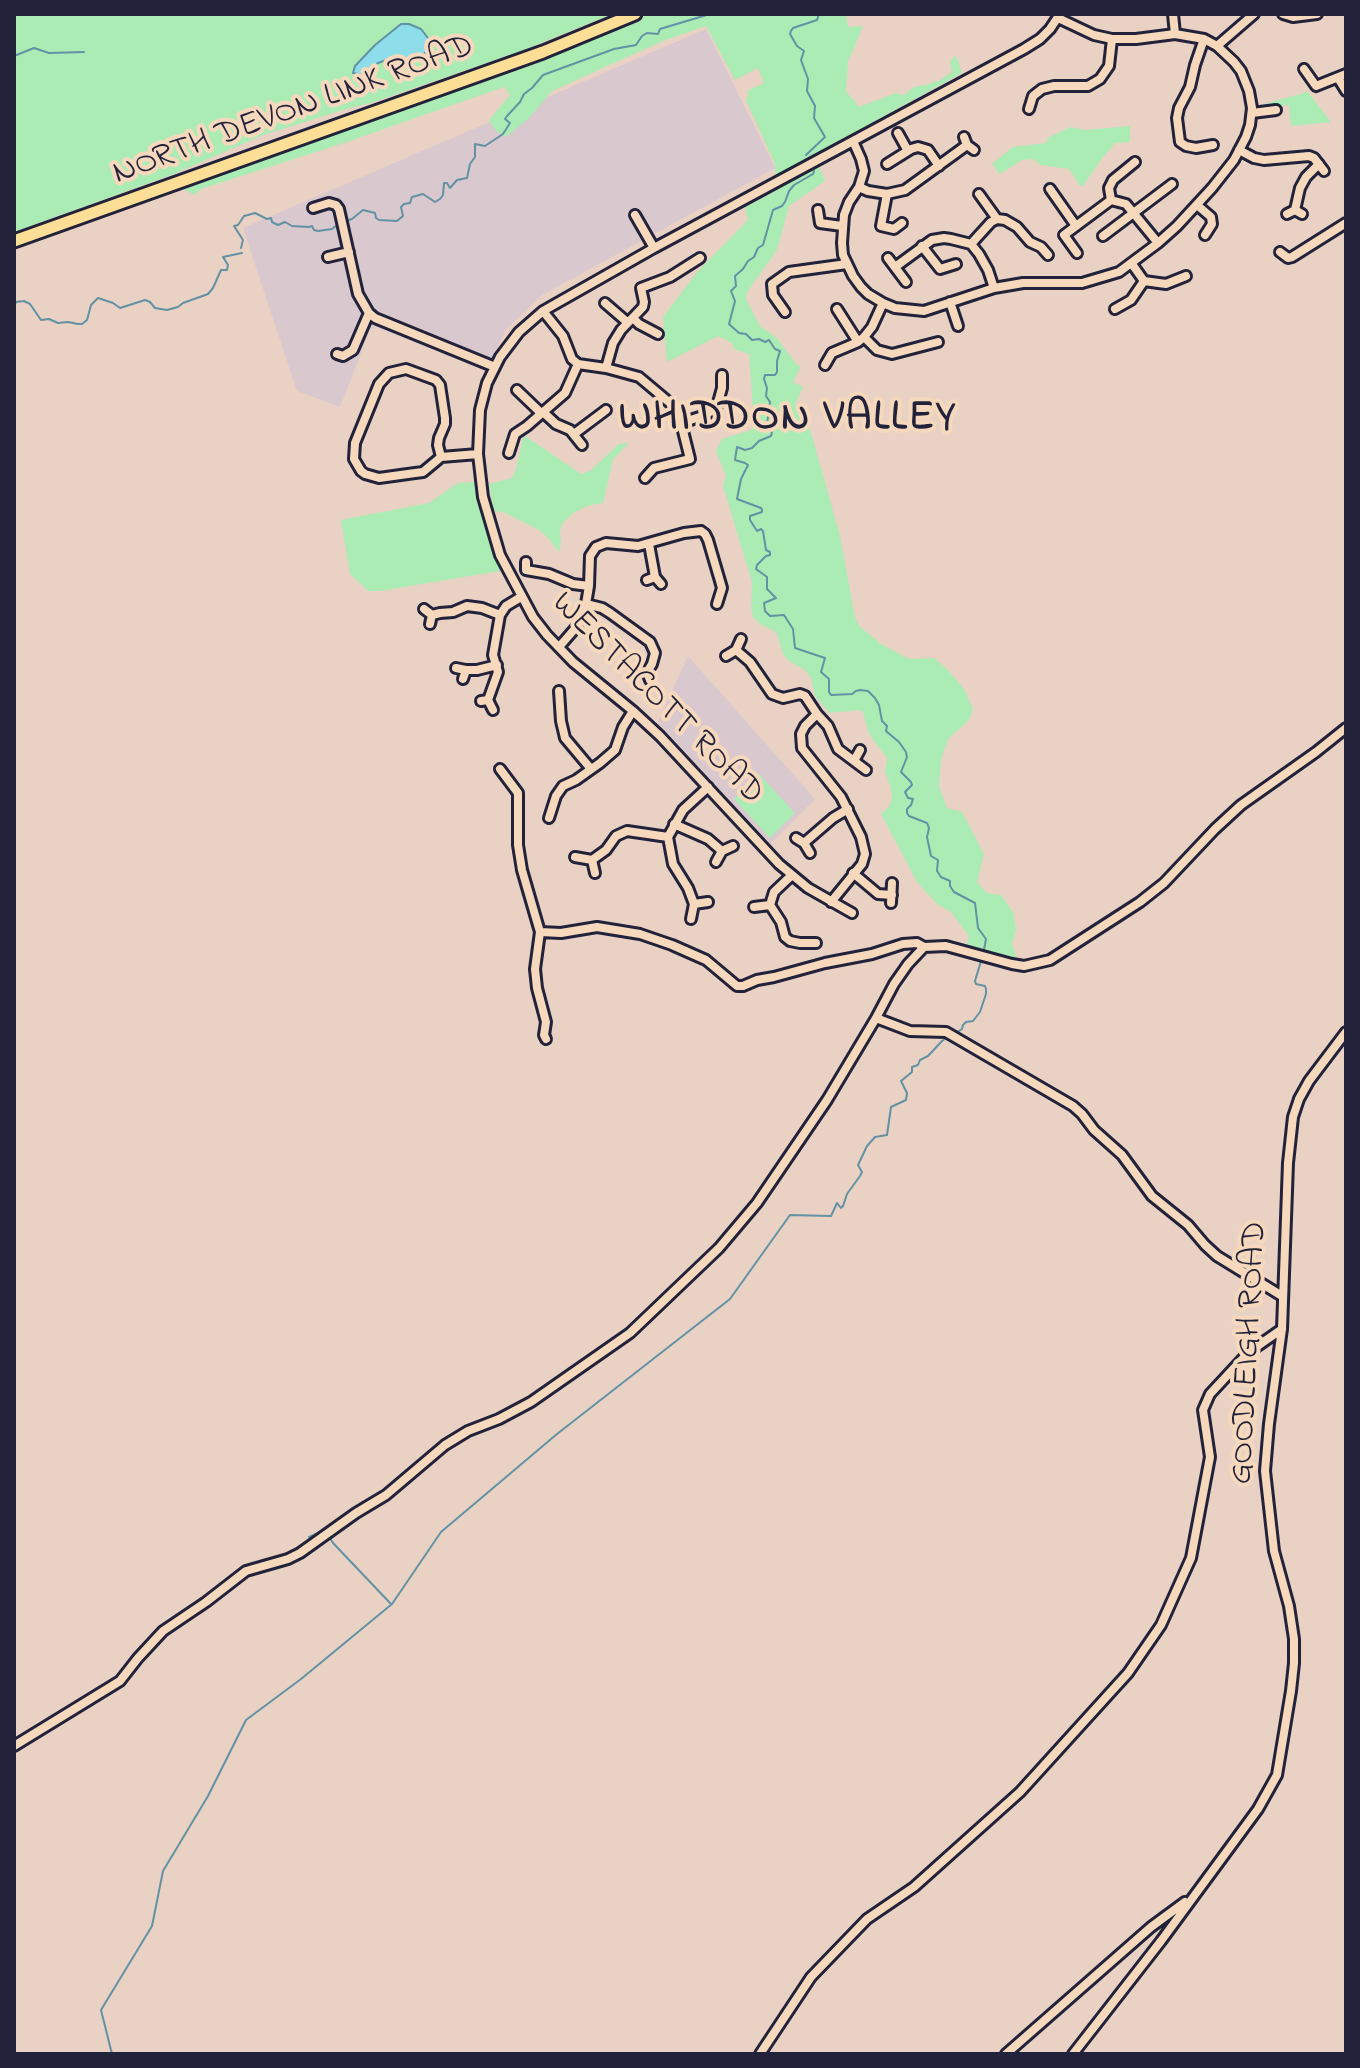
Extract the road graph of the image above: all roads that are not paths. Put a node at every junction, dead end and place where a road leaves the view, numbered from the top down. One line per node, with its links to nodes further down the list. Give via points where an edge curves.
1 (635, 14): 46 (highway, NORTH DEVON LINK ROAD, via 543,52)
2 (1173, 14): 7 (street)
3 (1254, 14): 10 (street)
4 (1283, 14): 5 (street)
5 (1317, 14)
6 (1059, 16): 8 (street); 18 (street, WESTACOTT ROAD, via 1024,49)
7 (1175, 34): 8 (street); 9 (street)
8 (1112, 39): 14 (street, via 1109,66 1100,79 1088,86 1042,89)
9 (1204, 39): 10 (street); 20 (street, via 1177,118 1180,142 1196,148)
10 (1217, 46): 16 (street, via 1241,71)
11 (1304, 69): 12 (street, via 1316,86)
12 (1342, 76): 13 (street)
13 (1346, 91)
14 (1029, 109)
15 (1276, 110): 16 (street)
16 (1252, 113): 21 (street)
17 (898, 133): 22 (street)
18 (853, 141): 27 (street, via 864,171); 51 (street, WESTACOTT ROAD)
19 (968, 144): 25 (street)
20 (1213, 145)
21 (1239, 150): 32 (street); 36 (street, via 1264,160 1309,156 1322,168 1306,177)
22 (908, 151): 24 (street); 25 (street, via 925,148)
23 (1135, 162): 31 (street, via 1113,180)
24 (887, 164)
25 (939, 166): 29 (street, via 905,190)
26 (1172, 184): 35 (street)
27 (859, 187): 29 (street); 41 (street)
28 (1050, 189): 42 (street)
29 (887, 194): 39 (street, via 881,226 894,229)
30 (979, 194): 38 (street)
31 (1111, 200): 35 (street); 42 (street)
32 (1197, 205): 44 (street, via 1211,217); 48 (street)
33 (313, 208): 52 (street, via 332,204 339,209)
34 (818, 210): 41 (street, via 820,223)
35 (1134, 212): 45 (street); 48 (street)
36 (1294, 212)
37 (635, 215): 51 (street)
38 (997, 219): 43 (street); 49 (street)
39 (902, 223)
40 (1346, 223): 53 (street, via 1292,257)
41 (842, 226): 59 (street)
42 (1076, 226): 54 (street, via 1064,235)
43 (1022, 233): 47 (street); 55 (street)
44 (1205, 235)
45 (1103, 236)
46 (14, 241)
47 (1012, 241)
48 (1158, 243): 61 (street)
49 (971, 244): 50 (street, via 944,238); 66 (street)
50 (922, 246): 60 (street, via 940,269); 62 (street)
51 (654, 248): 72 (street, WESTACOTT ROAD)
52 (349, 252): 56 (street); 74 (street, via 358,294)
53 (1280, 252)
54 (1077, 253)
55 (1048, 255)
56 (328, 257)
57 (700, 258): 75 (street, via 670,277 640,284 643,307)
58 (888, 258): 62 (street)
59 (847, 264): 69 (street, via 861,287); 73 (street, via 789,272 772,284)
60 (956, 264)
61 (1132, 264): 64 (street); 66 (street, via 1082,283)
62 (895, 267): 65 (street)
63 (1186, 276): 64 (street, via 1166,284)
64 (1144, 281): 71 (street, via 1131,300)
65 (906, 282)
66 (994, 288): 67 (street)
67 (950, 302): 69 (street, via 924,311); 76 (street)
68 (605, 303): 75 (street)
69 (883, 303): 78 (street)
70 (837, 309): 78 (street)
71 (1115, 309)
72 (543, 311): 82 (street); 84 (street, WESTACOTT ROAD, via 506,347)
73 (785, 312)
74 (369, 313): 80 (street, via 353,350); 84 (street)
75 (630, 320): 77 (street); 85 (street, via 613,343)
76 (958, 326)
77 (658, 334)
78 (861, 339): 79 (street, via 892,354); 83 (street, via 836,350)
79 (938, 342)
80 (337, 354)
81 (385, 361): 86 (street)
82 (578, 364): 85 (street); 90 (street, via 565,393)
83 (825, 365)
84 (495, 367): 97 (street, WESTACOTT ROAD, via 480,410)
85 (606, 368): 93 (street, via 639,377 670,403)
86 (390, 372): 91 (street); 98 (street, via 406,369 440,385 445,418 438,445)
87 (720, 372): 93 (street, via 717,406)
88 (517, 390): 90 (street)
89 (606, 410): 94 (street)
90 (542, 412): 94 (street); 96 (street, via 515,434)
91 (365, 418): 92 (street); 98 (street, via 353,451 365,474 379,478 423,472)
92 (377, 422)
93 (681, 423): 99 (street, via 691,463 654,468)
94 (574, 434): 95 (street)
95 (582, 445)
96 (509, 453)
97 (478, 454): 98 (street); 104 (street, WESTACOTT ROAD, via 494,540)
98 (441, 457)
99 (644, 480)
100 (649, 544): 102 (street); 103 (street, via 596,547 590,556); 106 (street, via 697,530 705,534 722,588)
101 (526, 562): 103 (street, via 526,570)
102 (654, 580)
103 (589, 586): 105 (street)
104 (521, 597): 108 (street); 110 (street, WESTACOTT ROAD)
105 (586, 604): 110 (street, via 579,624); 115 (street, via 602,608 650,642 655,653)
106 (718, 606)
107 (424, 609): 108 (street, via 431,619 467,606)
108 (500, 615): 113 (street, via 493,655)
109 (741, 639): 111 (street)
110 (559, 647): 120 (street, WESTACOTT ROAD)
111 (736, 650): 112 (street); 121 (street, via 772,694 805,696)
112 (726, 656)
113 (497, 665): 114 (street); 119 (street, via 484,700)
114 (461, 672)
115 (645, 674)
116 (559, 691): 118 (street)
117 (571, 704): 118 (street)
118 (560, 706): 126 (street, via 565,738)
119 (493, 710)
120 (633, 711): 126 (street, via 615,750); 128 (street, WESTACOTT ROAD)
121 (817, 714): 124 (street, via 838,749); 131 (street, via 801,734 802,748)
122 (1346, 728): 154 (street, via 1241,805 1140,902 1050,960 1024,966 946,946)
123 (860, 750): 124 (street)
124 (854, 761): 127 (street)
125 (500, 769): 152 (street, via 518,793 518,845)
126 (591, 769): 130 (street, via 563,786)
127 (866, 770)
128 (708, 787): 133 (street); 143 (street, WESTACOTT ROAD)
129 (543, 802): 130 (street)
130 (553, 805): 132 (street)
131 (848, 809): 137 (street, via 800,841); 142 (street, via 865,854)
132 (549, 818)
133 (674, 824): 134 (street); 136 (street)
134 (668, 837): 139 (street, via 627,831); 147 (street, via 673,864)
135 (733, 846): 136 (street)
136 (722, 851): 140 (street)
137 (810, 853)
138 (575, 857): 139 (street)
139 (592, 860): 141 (street)
140 (716, 862)
141 (595, 873)
142 (853, 873): 144 (street, via 892,899); 146 (street)
143 (792, 875): 146 (street, WESTACOTT ROAD); 148 (street, via 774,892)
144 (892, 883)
145 (708, 902): 147 (street)
146 (831, 902): 150 (street, WESTACOTT ROAD)
147 (694, 904): 151 (street)
148 (770, 905): 149 (street); 153 (street, via 785,937)
149 (754, 907)
150 (852, 913)
151 (691, 919)
152 (540, 932): 154 (street, via 597,927 640,934 706,960 737,986 903,944); 157 (street, via 535,969)
153 (816, 943)
154 (924, 947): 155 (street, via 894,984)
155 (876, 1018): 158 (street, via 910,1031 946,1032 1073,1106 1122,1155 1152,1196 1217,1256); 160 (street, via 757,1203 719,1248 630,1333 531,1402 445,1445 386,1495 288,1559 246,1571 163,1631 120,1681)
156 (1346, 1032): 158 (street, GOODLEIGH ROAD, via 1309,1081 1293,1117)
157 (546, 1039)
158 (1282, 1296): 159 (street, GOODLEIGH ROAD)
159 (1282, 1329): 161 (street, GOODLEIGH ROAD, via 1265,1471 1274,1551 1294,1639 1284,1744 1277,1775 1258,1809); 162 (street, via 1249,1352 1210,1394 1203,1410 1210,1457 1191,1558 1161,1625 1128,1673 1020,1792 914,1887 867,1919 811,1977)
160 (14, 1746)
161 (1192, 1897): 163 (street); 164 (street, GOODLEIGH ROAD)
162 (760, 2054)
163 (1006, 2054)
164 (1073, 2054)

